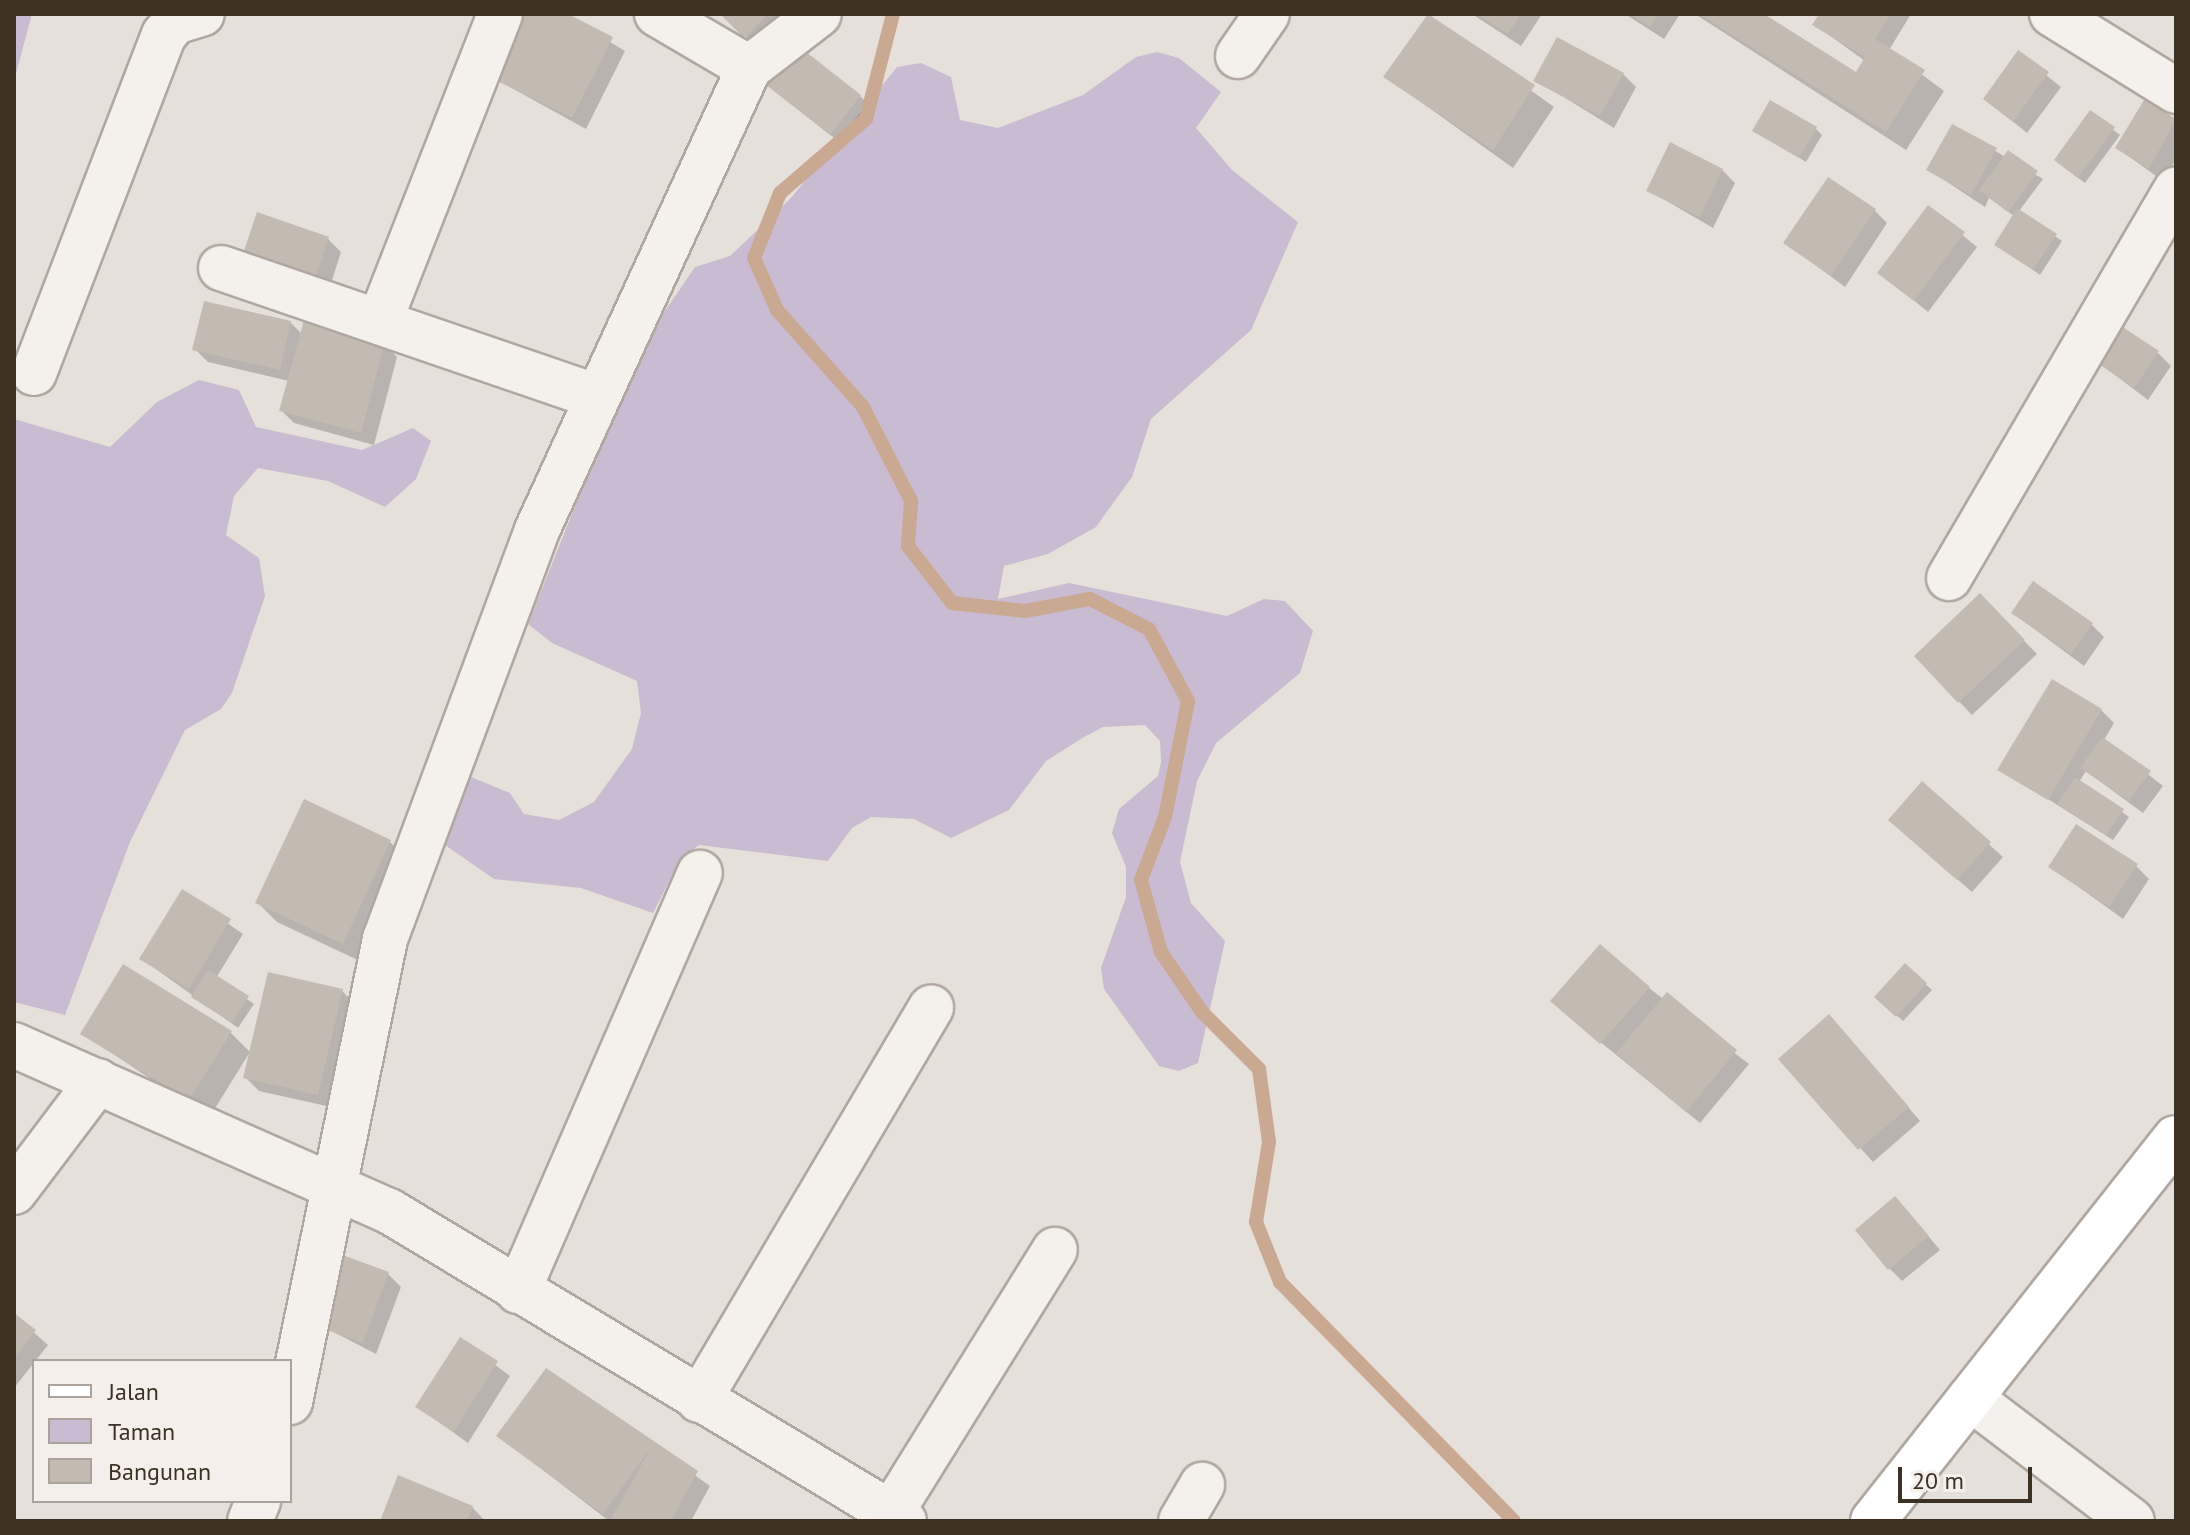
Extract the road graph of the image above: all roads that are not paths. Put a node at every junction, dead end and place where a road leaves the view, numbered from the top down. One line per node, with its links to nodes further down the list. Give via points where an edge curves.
1 (202, 14): 13 (street, via 175,22 164,35)
2 (500, 14): 12 (street)
3 (657, 14): 8 (street)
4 (819, 14): 8 (street)
5 (1267, 14): 7 (street)
6 (2052, 14): 9 (street)
7 (1238, 56)
8 (749, 68): 14 (street)
9 (2176, 91)
10 (2176, 190): 15 (street)
11 (221, 268): 12 (street)
12 (381, 318): 14 (street)
13 (34, 373)
14 (595, 396): 21 (street, via 537,530 385,939)
15 (1949, 578)
16 (700, 873): 24 (street)
17 (931, 1008): 27 (street)
18 (14, 1045): 19 (street)
19 (98, 1081): 21 (street); 22 (street)
20 (2176, 1138): 26 (main road)
21 (333, 1182): 24 (street); 25 (street)
22 (14, 1192)
23 (1055, 1250): 28 (street)
24 (518, 1291): 27 (street)
25 (292, 1392)
26 (1970, 1398): 29 (main road); 30 (street)
27 (699, 1400): 28 (street)
28 (898, 1517)
29 (1873, 1521)
30 (2132, 1521)

